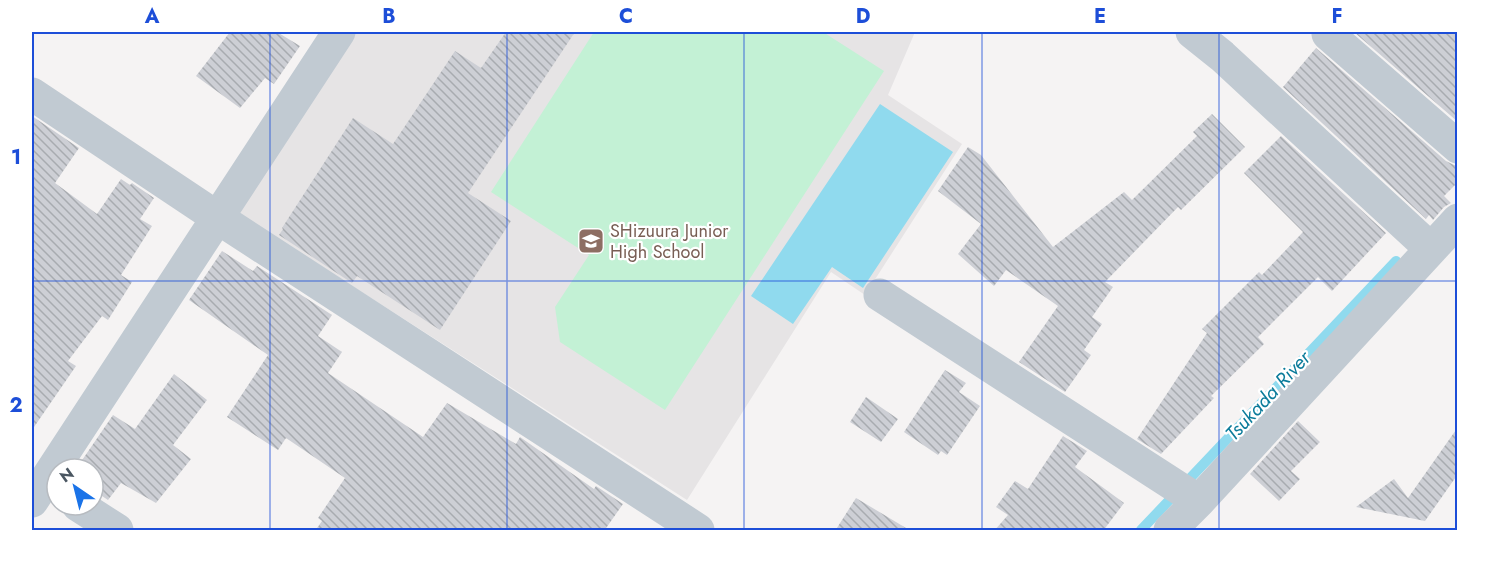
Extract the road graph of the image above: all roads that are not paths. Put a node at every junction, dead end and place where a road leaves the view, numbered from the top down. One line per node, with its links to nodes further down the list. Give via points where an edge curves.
1 (339, 32): 6 (street)
2 (1192, 32): 8 (street)
3 (1328, 34): 5 (street)
4 (32, 94): 6 (street)
5 (1458, 147)
6 (218, 218): 10 (street); 14 (street)
7 (1458, 220): 8 (street)
8 (1431, 249): 11 (street)
9 (880, 295): 11 (street)
10 (41, 487)
11 (1199, 501): 15 (street)
12 (96, 517): 13 (street)
13 (117, 531)
14 (698, 531)
15 (1170, 531)

